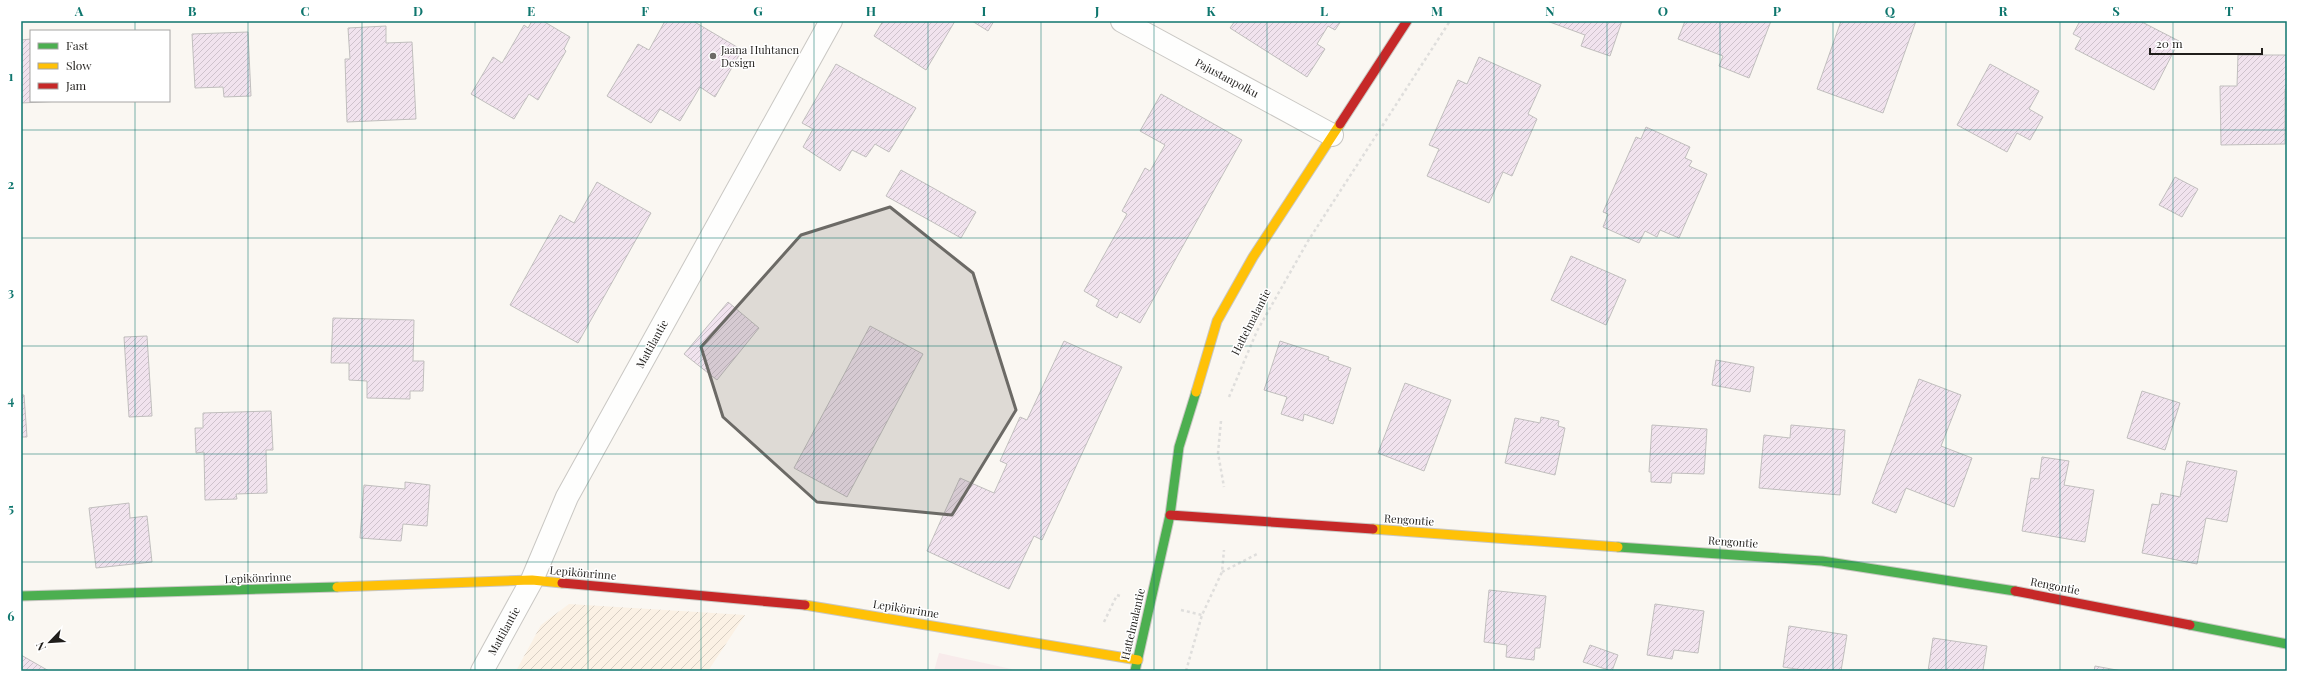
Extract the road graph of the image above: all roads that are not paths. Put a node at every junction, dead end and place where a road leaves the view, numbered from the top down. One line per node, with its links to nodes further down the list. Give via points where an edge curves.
1 (831, 21): 6 (street, Mattilantie, via 567,497)
2 (1122, 21): 4 (street, Pajustanpolku)
3 (1407, 21): 4 (street, Hattelmalantie)
4 (1332, 134): 5 (street, Hattelmalantie, via 1253,257 1217,321 1179,447)
5 (1170, 515): 8 (street, Rengontie, via 1822,561 1984,585); 9 (street, Hattelmalantie)
6 (532, 580): 7 (street, Lepikönrinne, via 189,593); 9 (street, Lepikönrinne, via 788,602); 10 (street, Mattilantie)
7 (21, 596)
8 (2287, 644)
9 (1138, 660): 11 (street, Hattelmalantie)
10 (482, 671)
11 (1135, 671)

